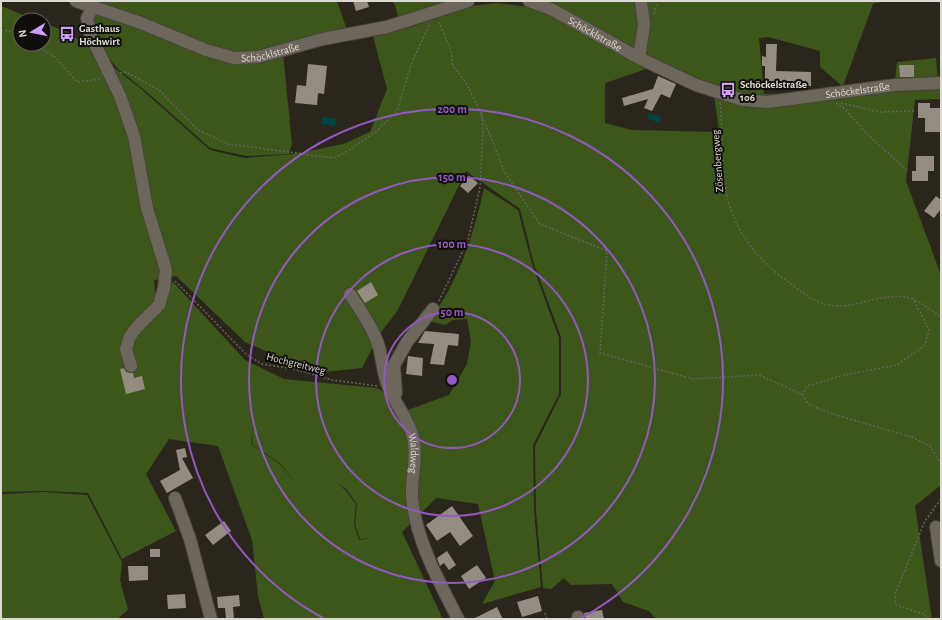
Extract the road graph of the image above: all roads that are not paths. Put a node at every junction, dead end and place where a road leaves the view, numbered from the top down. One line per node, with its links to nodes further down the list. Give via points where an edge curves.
1 (76, 1): 5 (street, Schöcklstraße)
2 (468, 1): 5 (street, Schöcklstraße, via 387,27 323,39 258,57 234,58)
3 (529, 1): 6 (street, Schöcklstraße, via 553,10)
4 (641, 1): 6 (street, via 644,25)
5 (93, 7): 10 (street, via 88,18 90,34 120,96 134,136 147,208 166,270 159,305 130,336 126,349)
6 (639, 58): 7 (street, Schöckelstraße, via 696,85 743,100 768,102 895,85)
7 (941, 83)
8 (350, 294): 11 (street, Waldweg, via 378,343 389,388)
9 (433, 309): 11 (street, via 407,342 394,365)
10 (131, 366)
11 (396, 400): 16 (street, Waldweg, via 413,437 415,450 412,498 418,526 433,570)
12 (175, 498): 15 (street)
13 (936, 527): 14 (street)
14 (941, 561)
15 (211, 619)
16 (458, 619)

